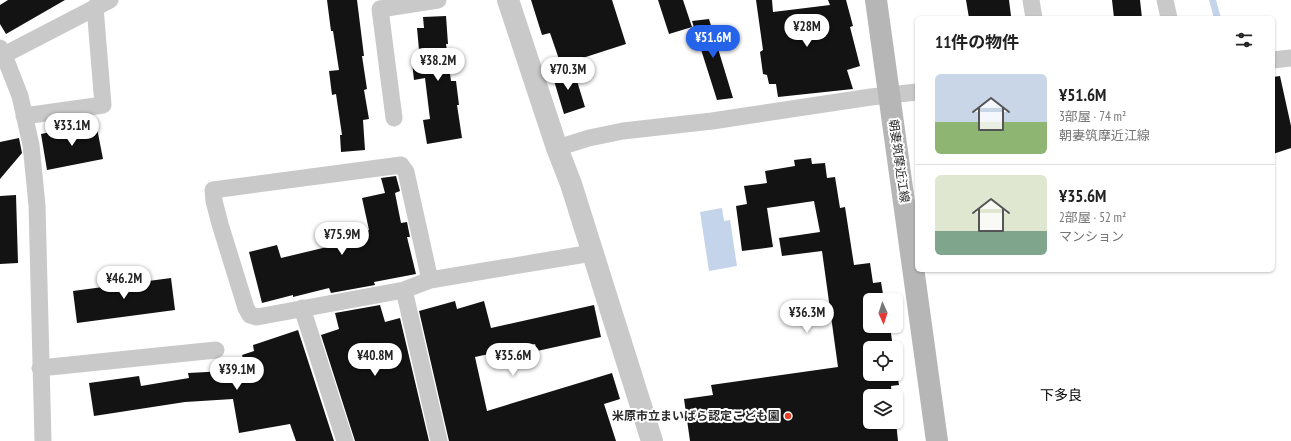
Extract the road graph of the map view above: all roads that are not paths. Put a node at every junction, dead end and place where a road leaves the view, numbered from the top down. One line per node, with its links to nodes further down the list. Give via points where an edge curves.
1 (438, 0): 15 (street, via 380,9)
2 (508, 0): 16 (street)
3 (876, 0): 13 (main road, 朝妻筑摩近江線)
4 (1031, 0): 7 (street)
5 (1165, 0): 8 (street)
6 (103, 3): 9 (street); 14 (street, via 103,106)
7 (1034, 16)
8 (1169, 16)
9 (2, 51): 14 (street, via 20,96)
10 (1291, 58): 11 (street)
11 (1275, 60)
12 (915, 92): 13 (street)
13 (890, 95): 16 (street, via 623,131); 27 (main road, 朝妻筑摩近江線)
14 (24, 116): 22 (street, via 31,145 37,205)
15 (394, 118)
16 (557, 148): 17 (street)
17 (592, 253): 18 (street); 26 (street)
18 (430, 280): 19 (street); 20 (street, via 406,172 401,165 213,190 220,224 250,315 257,317)
19 (404, 290): 20 (street); 25 (street)
20 (302, 308): 24 (street)
21 (216, 350): 22 (street)
22 (40, 368): 23 (street)
23 (42, 441)
24 (345, 441)
25 (439, 441)
26 (652, 441)
27 (937, 441)

